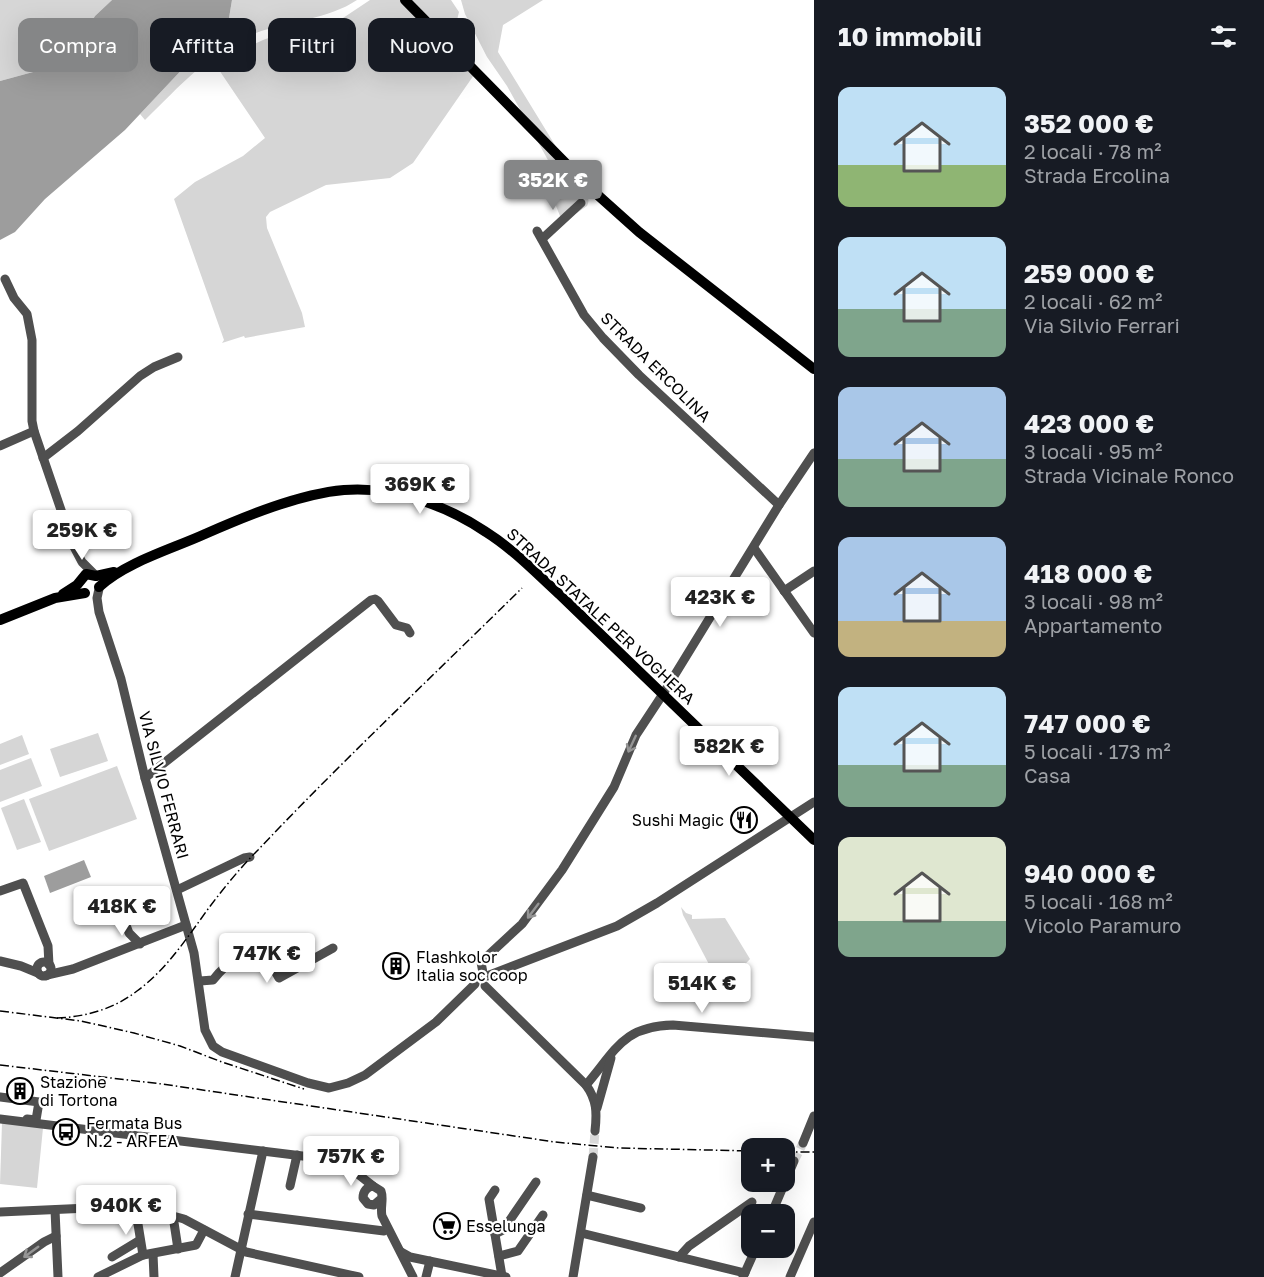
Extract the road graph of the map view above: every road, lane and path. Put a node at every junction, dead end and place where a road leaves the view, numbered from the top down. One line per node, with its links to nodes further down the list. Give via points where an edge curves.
1 (405, 0): 5 (main road, via 591,189 639,232)
2 (581, 203): 10 (street, STRADA ERCOLINA, via 540,235 584,315 664,399)
3 (5, 279): 6 (street, via 27,314 32,340)
4 (178, 357): 9 (street, via 140,376)
5 (814, 369)
6 (34, 431): 7 (street); 9 (street)
7 (0, 446)
8 (814, 453): 10 (street)
9 (43, 458): 11 (street)
10 (779, 504): 12 (street)
11 (73, 545): 15 (street); 16 (street)
12 (754, 548): 18 (street); 25 (street)
13 (126, 569): 15 (main road, STRADA STATALE PER VOGHERA); 17 (main road, STRADA STATALE PER VOGHERA); 25 (main road, STRADA STATALE PER VOGHERA, via 226,525 303,499 359,489 402,496 455,513 502,543)
14 (814, 570): 18 (street)
15 (95, 575): 16 (main road, STRADA STATALE PER VOGHERA, via 86,574); 17 (main road, via 100,581)
16 (81, 580): 19 (main road, via 81,589); 20 (main road, STRADA STATALE PER VOGHERA)
17 (99, 588): 19 (main road, STRADA STATALE PER VOGHERA, via 93,594); 21 (street, VIA SILVIO FERRARI)
18 (784, 591): 24 (street)
19 (86, 593): 20 (main road, STRADA STATALE PER VOGHERA); 21 (street, VIA SILVIO FERRARI)
20 (55, 598): 22 (main road, STRADA STATALE PER VOGHERA)
21 (99, 612): 26 (street, VIA SILVIO FERRARI, via 121,679)
22 (0, 620)
23 (410, 633): 26 (street, via 396,625 378,601 371,600)
24 (814, 633)
25 (663, 694): 28 (main road, STRADA STATALE PER VOGHERA); 41 (street, one-way to 41, via 636,735 614,787 562,870 522,924 481,962)
26 (145, 778): 31 (street, VIA SILVIO FERRARI)
27 (814, 802): 28 (street)
28 (790, 817): 29 (main road, STRADA STATALE PER VOGHERA); 41 (street, via 617,926)
29 (814, 840)
30 (250, 858): 31 (street)
31 (177, 890): 34 (street, VIA SILVIO FERRARI)
32 (0, 891): 40 (street, via 23,883 48,946)
33 (121, 912): 35 (street)
34 (186, 925): 36 (street); 42 (street, VIA SILVIO FERRARI)
35 (129, 933): 36 (street); 38 (street)
36 (140, 945): 38 (street)
37 (333, 948): 42 (street, via 279,978 267,957 254,954 224,966 213,980)
38 (127, 949): 40 (street, via 66,971)
39 (0, 961): 40 (street)
40 (44, 968)
41 (483, 980): 42 (street, VIA SILVIO FERRARI, via 441,1018 373,1069 329,1088 213,1046 205,1030); 45 (street)
42 (200, 981)
43 (814, 1037): 44 (street, via 653,1025 637,1030)
44 (613, 1054): 45 (street); 47 (street)
45 (586, 1085): 47 (street)
46 (0, 1097): 49 (street, via 39,1102 36,1120)
47 (597, 1108): 50 (street)
48 (814, 1116): 51 (street)
49 (0, 1117): 52 (street)
50 (595, 1131)
51 (803, 1143)
52 (263, 1151): 53 (street); 68 (street)
53 (297, 1155): 55 (street); 57 (street)
54 (593, 1157): 60 (street)
55 (319, 1158): 58 (street, via 344,1164); 61 (street, via 345,1171)
56 (536, 1182): 75 (street, via 503,1230)
57 (290, 1186)
58 (373, 1186): 61 (street, via 368,1188); 62 (street, via 381,1191)
59 (495, 1190): 75 (street, via 489,1199)
60 (587, 1195): 64 (street); 74 (street)
61 (365, 1199): 62 (street, via 377,1204); 73 (street)
62 (381, 1199): 80 (street, via 382,1216)
63 (752, 1202): 84 (street)
64 (641, 1208)
65 (55, 1210): 66 (street); 67 (street); 76 (street)
66 (0, 1212)
67 (136, 1212): 70 (street); 77 (street)
68 (248, 1214): 73 (street); 79 (street)
69 (543, 1215): 82 (street, via 520,1249)
70 (173, 1216): 72 (street); 78 (street)
71 (814, 1222): 101 (street)
72 (204, 1230): 78 (street, via 196,1245); 79 (street)
73 (384, 1232): 97 (street)
74 (581, 1233): 84 (street); 100 (street)
75 (495, 1234): 82 (street)
76 (56, 1236): 88 (street, one-way to 88); 91 (street)
77 (140, 1240): 81 (street); 83 (street)
78 (178, 1249): 81 (street)
79 (241, 1250): 87 (street); 94 (street)
80 (401, 1252): 86 (street); 98 (street)
81 (148, 1254): 92 (street); 93 (street)
82 (499, 1256): 90 (street)
83 (112, 1257)
84 (679, 1257): 89 (street)
85 (752, 1258): 89 (street)
86 (430, 1261): 90 (street); 99 (street)
87 (312, 1267): 95 (street); 96 (street)
88 (2, 1271)
89 (744, 1275)
90 (504, 1276)
91 (57, 1277)
92 (98, 1277)
93 (154, 1277)
94 (235, 1277)
95 (314, 1277)
96 (358, 1277)
97 (407, 1277)
98 (413, 1277)
99 (426, 1277)
100 (573, 1277)
101 (790, 1277)

